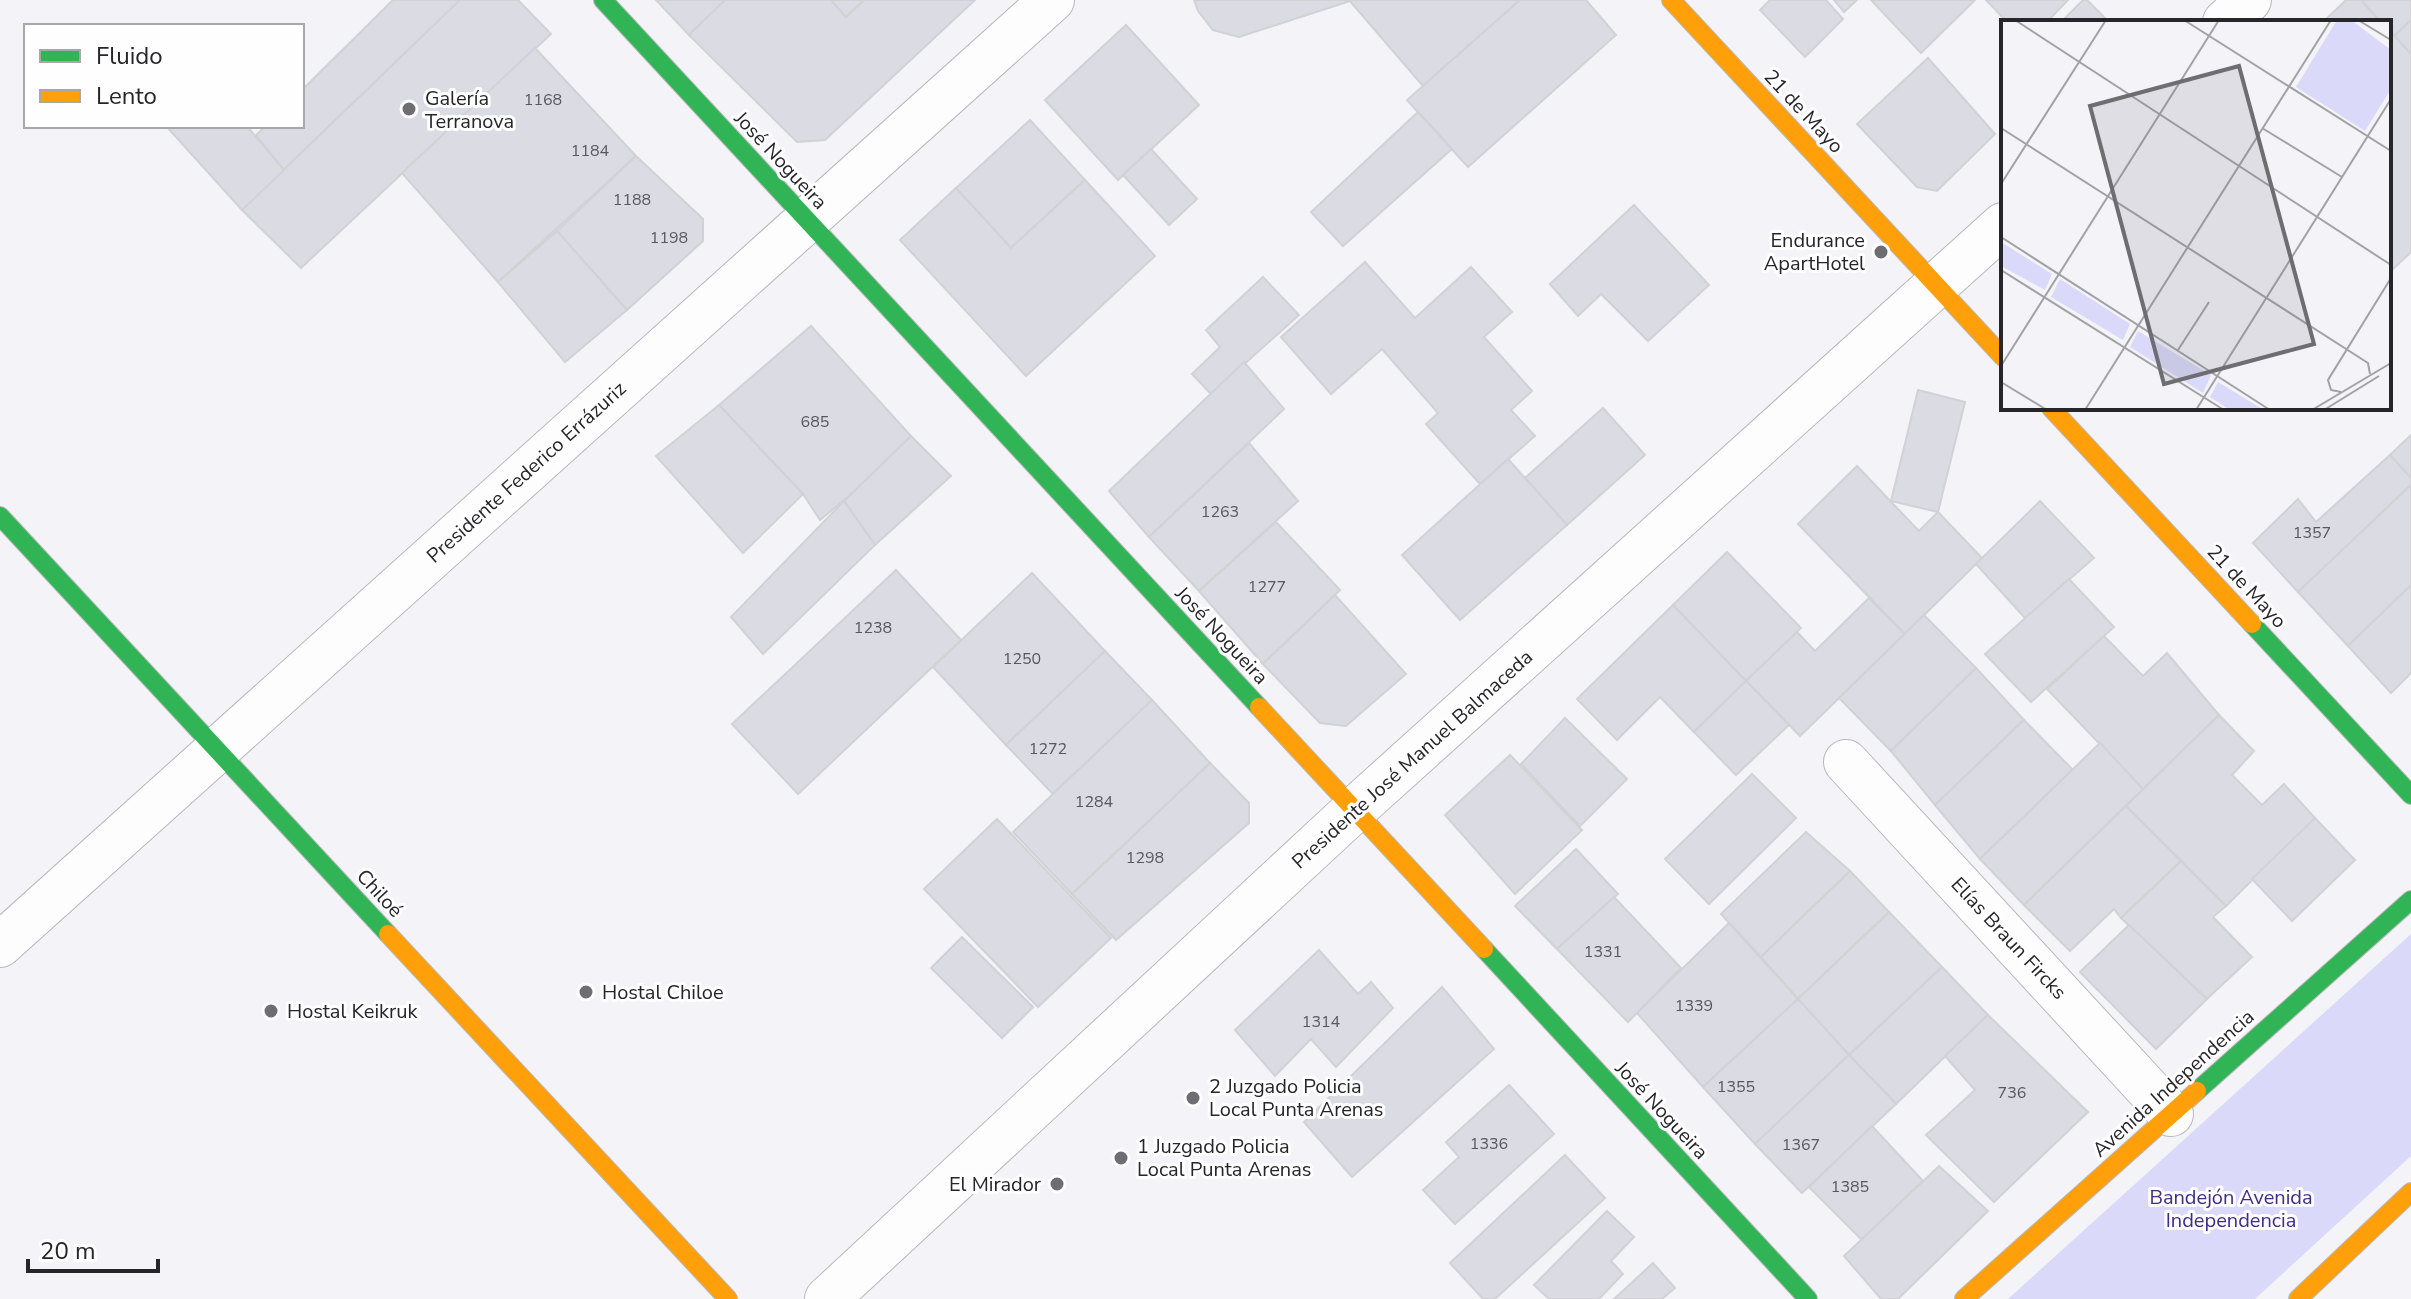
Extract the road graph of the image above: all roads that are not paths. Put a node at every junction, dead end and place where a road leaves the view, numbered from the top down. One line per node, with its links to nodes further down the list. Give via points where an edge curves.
1 (603, 0): 6 (main road, José Nogueira)
2 (1052, 0): 6 (street, Presidente Federico Errázuriz)
3 (1671, 0): 8 (main road, 21 de Mayo)
4 (2249, 0): 5 (street)
5 (2227, 20)
6 (807, 220): 12 (street, Presidente Federico Errázuriz); 15 (main road, José Nogueira)
7 (2001, 227): 8 (street, Presidente José Manuel Balmaceda)
8 (1937, 286): 9 (main road, 21 de Mayo); 15 (street, Presidente José Manuel Balmaceda)
9 (2001, 355)
10 (2053, 410): 14 (main road, 21 de Mayo)
11 (0, 516): 12 (main road, Chiloé)
12 (217, 750): 17 (street, Presidente Federico Errázuriz); 20 (main road, Chiloé)
13 (1846, 762): 18 (street, Elías Braun Fircks)
14 (2411, 795)
15 (1354, 810): 21 (street, Presidente José Manuel Balmaceda); 22 (main road, José Nogueira)
16 (2411, 900): 18 (main road, Avenida Independencia)
17 (0, 945)
18 (2171, 1114): 23 (main road, Avenida Independencia)
19 (2411, 1192): 24 (main road)
20 (728, 1299)
21 (827, 1299)
22 (1808, 1299)
23 (1964, 1299)
24 (2298, 1299)

